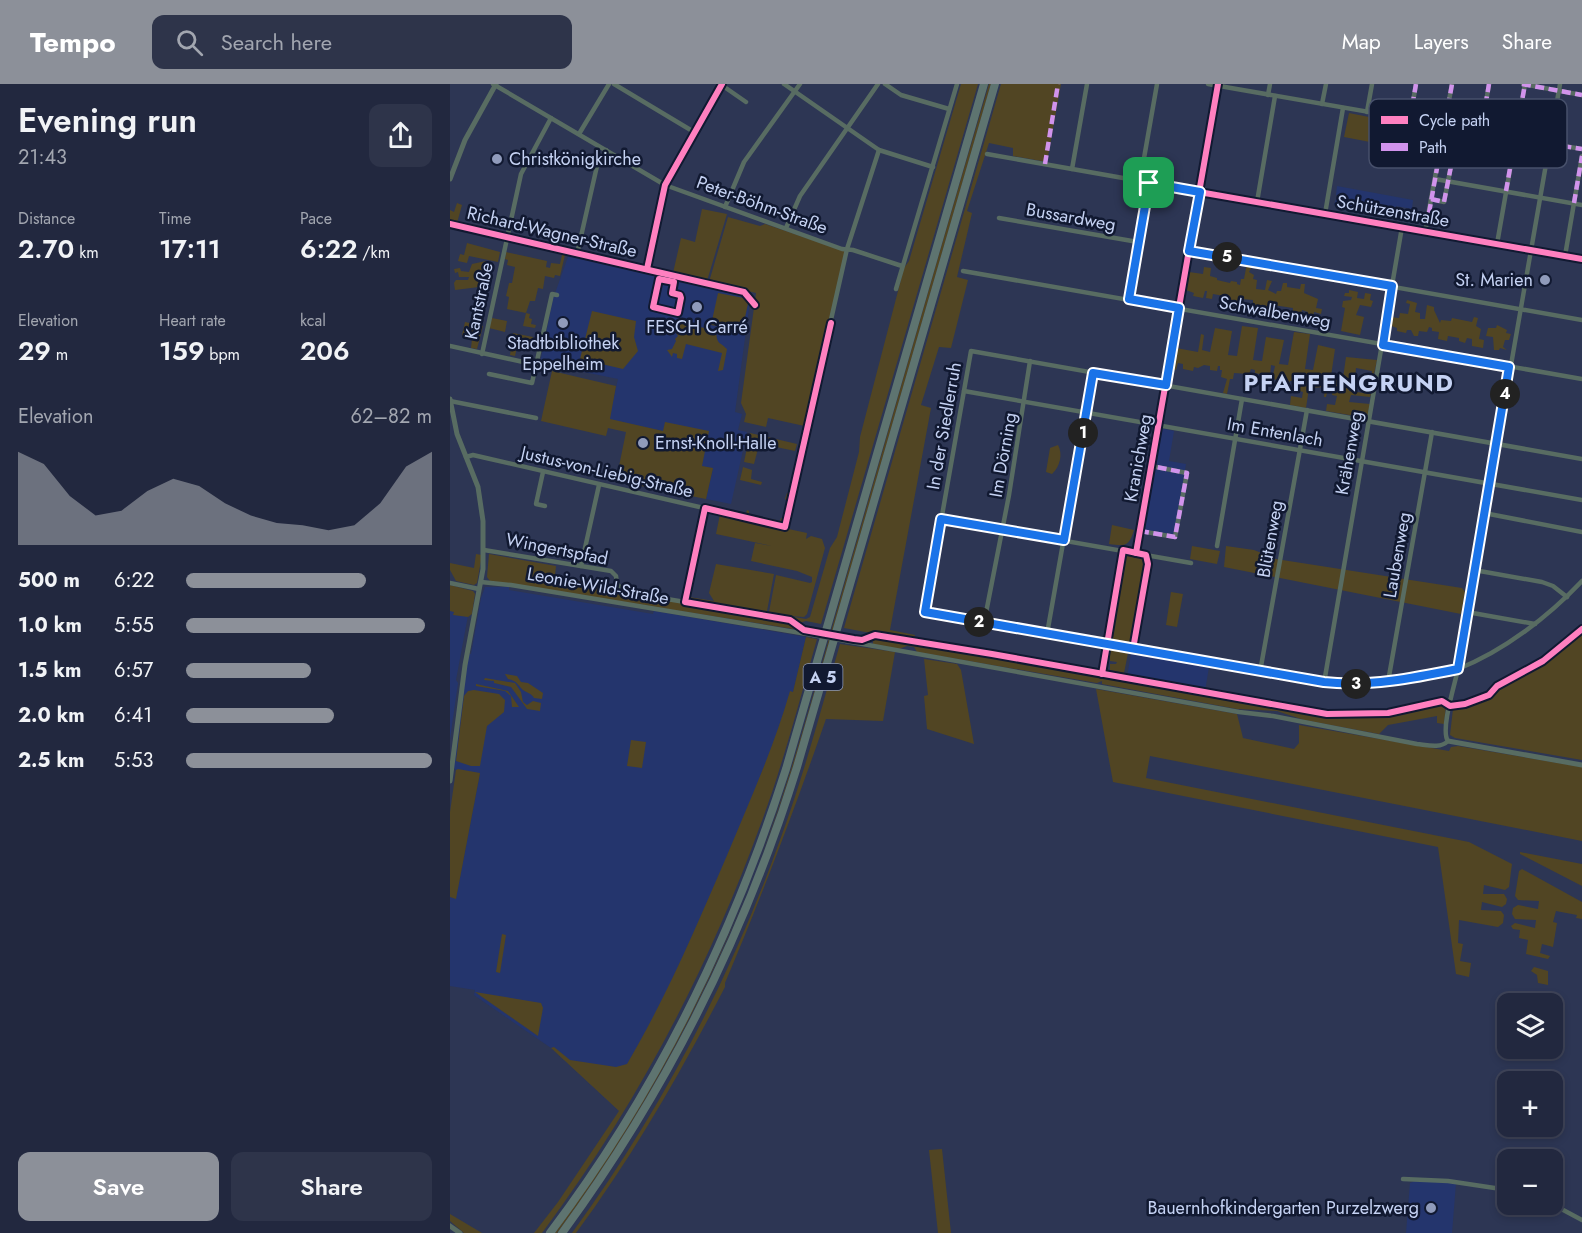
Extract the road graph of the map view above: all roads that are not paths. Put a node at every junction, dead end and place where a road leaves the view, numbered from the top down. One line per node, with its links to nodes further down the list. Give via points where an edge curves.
1 (495, 84): 39 (street, Peter-Böhm-Straße); 55 (street)
2 (609, 84): 42 (street)
3 (614, 84): 41 (street)
4 (721, 84): 34 (street); 41 (street)
5 (784, 84): 24 (street)
6 (800, 84): 24 (street)
7 (878, 84): 40 (street)
8 (885, 84): 37 (street, via 901,95)
9 (957, 84): 37 (street)
10 (984, 84): 171 (highway, A 5, via 789,760 753,866 700,987 659,1064 602,1159)
11 (995, 84): 172 (highway, A 5, via 797,767 762,869 732,942 680,1047 635,1126)
12 (1087, 84): 54 (street)
13 (1157, 84): 57 (street)
14 (1208, 84): 22 (street)
15 (1270, 84): 25 (street)
16 (1326, 84): 35 (street)
17 (1372, 84): 28 (street)
18 (1416, 84): 29 (street)
19 (1452, 84): 30 (street)
20 (1489, 84): 31 (street)
21 (1524, 84): 23 (street); 32 (street)
22 (1218, 85): 25 (street); 62 (street, Kranichweg)
23 (1559, 87): 26 (street)
24 (795, 92): 40 (street); 68 (street, via 744,162)
25 (1268, 95): 27 (street)
26 (1582, 95)
27 (1275, 96): 35 (street); 65 (street)
28 (1369, 99)
29 (1413, 99)
30 (1449, 99)
31 (1486, 99)
32 (1522, 99)
33 (1369, 101): 38 (street)
34 (746, 102)
35 (1322, 104): 36 (street)
36 (1344, 108): 38 (street); 69 (street)
37 (949, 109): 49 (street)
38 (1367, 112)
39 (551, 118): 42 (street, Peter-Böhm-Straße); 75 (street, Kantstraße, via 522,170)
40 (848, 128): 46 (street); 73 (street, via 800,196)
41 (694, 132): 60 (street)
42 (579, 134): 45 (street, Peter-Böhm-Straße)
43 (1567, 147): 44 (street)
44 (1582, 149)
45 (606, 150): 60 (street, Peter-Böhm-Straße); 81 (street, via 597,166)
46 (879, 150): 49 (street); 78 (street)
47 (987, 154): 54 (street, Schützenstraße)
48 (1582, 156): 66 (street)
49 (933, 167): 84 (street)
50 (1437, 168): 56 (street)
51 (1451, 168): 58 (street)
52 (1510, 168): 61 (street)
53 (1544, 168): 63 (street)
54 (1072, 169): 57 (street, Schützenstraße)
55 (450, 178)
56 (1435, 179): 58 (street); 64 (street)
57 (1140, 181): 59 (street, Schützenstraße)
58 (1448, 181): 61 (street); 64 (street, via 1444,201)
59 (1149, 183): 62 (street, Schützenstraße); 76 (street)
60 (665, 184): 68 (street, Peter-Böhm-Straße); 85 (street)
61 (1506, 191): 63 (street); 77 (street)
62 (1200, 192): 65 (street, Schützenstraße); 80 (street, Kranichweg)
63 (1539, 197): 66 (street); 79 (street)
64 (1431, 199): 74 (street)
65 (1257, 202): 69 (street, Schützenstraße)
66 (1574, 203): 67 (street); 82 (street)
67 (1582, 205)
68 (725, 207): 73 (street, Peter-Böhm-Straße)
69 (1325, 214): 72 (street, Schützenstraße)
70 (999, 218): 76 (street, Bussardweg)
71 (450, 224): 75 (street, Richard-Wagner-Straße)
72 (1402, 227): 74 (street, Schützenstraße); 88 (street, Krähenweg)
73 (786, 228): 78 (street, Peter-Böhm-Straße)
74 (1425, 232): 77 (street, Schützenstraße)
75 (506, 238): 81 (street, Richard-Wagner-Straße); 97 (street, Kantstraße)
76 (1138, 242): 91 (street)
77 (1497, 244): 79 (street, Schützenstraße)
78 (847, 249): 84 (street, Peter-Böhm-Straße); 106 (street)
79 (1530, 250): 82 (street, Schützenstraße); 93 (street)
80 (1189, 251): 88 (street); 92 (street, Kranichweg)
81 (577, 254): 85 (street, Richard-Wagner-Straße)
82 (1565, 256): 83 (street, Schützenstraße)
83 (1582, 259)
84 (902, 266): 89 (street)
85 (647, 269): 87 (street, Richard-Wagner-Straße)
86 (963, 271): 91 (street, Schwalbenweg)
87 (707, 283)
88 (1392, 286): 93 (street); 95 (street, Krähenweg)
89 (896, 289)
90 (557, 295): 99 (street, via 552,294)
91 (1129, 299): 92 (street, Schwalbenweg)
92 (1179, 308): 95 (street, Schwalbenweg); 105 (street, Kranichweg)
93 (1520, 309): 94 (street); 100 (street)
94 (1582, 320)
95 (1383, 345): 100 (street, Schwalbenweg); 115 (street, Krähenweg)
96 (450, 346): 97 (street)
97 (482, 354): 99 (street)
98 (1030, 361): 102 (street); 107 (street, In der Siedlerruh, via 971,351); 110 (street, Im Dörning)
99 (537, 365): 101 (street); 103 (street, via 532,383)
100 (1509, 367): 104 (street, Schwalbenweg); 119 (street)
101 (560, 370)
102 (1093, 373): 105 (street); 112 (street)
103 (489, 374)
104 (1582, 379)
105 (1166, 385): 108 (street); 116 (street, Kranichweg)
106 (816, 386)
107 (964, 391): 110 (street, Im Entenlach); 134 (street, In der Siedlerruh)
108 (1242, 399): 111 (street); 118 (street)
109 (450, 400): 113 (street); 114 (street)
110 (1025, 402): 112 (street, Im Entenlach); 135 (street, Im Dörning)
111 (1307, 410): 115 (street); 120 (street, Blütenweg)
112 (1086, 413): 116 (street, Im Entenlach); 138 (street)
113 (451, 418): 121 (street)
114 (536, 418)
115 (1368, 421): 117 (street); 123 (street, Krähenweg)
116 (1158, 426): 118 (street, Im Entenlach); 124 (street, Kranichweg)
117 (1432, 432): 119 (street); 126 (street, Laubenweg)
118 (1236, 439): 120 (street, Im Entenlach); 139 (street)
119 (1496, 444): 122 (street); 127 (street)
120 (1300, 450): 123 (street, Im Entenlach); 159 (street, Blütenweg)
121 (466, 457): 125 (street, Justus-von-Liebig-Straße, via 479,456); 140 (street, via 478,487)
122 (1582, 459)
123 (1362, 461): 126 (street, Im Entenlach); 160 (street, Krähenweg)
124 (1151, 466): 136 (street, Kranichweg); 136 (street, Kranichweg, via 1187,473 1175,537)
125 (543, 472): 128 (street, Justus-von-Liebig-Straße); 130 (street, via 536,504)
126 (1425, 472): 127 (street, Im Entenlach); 161 (street, Laubenweg)
127 (1489, 483): 129 (street, Im Entenlach); 132 (street)
128 (599, 485): 131 (street, Justus-von-Liebig-Straße); 145 (street)
129 (1582, 500)
130 (545, 506)
131 (705, 508): 133 (street, Justus-von-Liebig-Straße); 145 (street, Wingertspfad, via 685,602 624,592 611,572)
132 (1484, 513): 137 (street); 146 (street)
133 (743, 517)
134 (941, 519): 135 (street); 153 (street, In der Siedlerruh, via 925,612)
135 (1003, 530): 138 (street); 153 (street, Im Dörning)
136 (1140, 531): 142 (street, Kranichweg)
137 (1582, 532)
138 (1064, 540): 141 (street); 155 (street)
139 (1217, 546)
140 (484, 550): 145 (street, Wingertspfad); 148 (street)
141 (1122, 550): 142 (street); 156 (street)
142 (1136, 553): 143 (street)
143 (1146, 555): 144 (street); 157 (street, via 1148,564)
144 (1191, 562)
145 (581, 566)
146 (1474, 570): 151 (street, via 1542,582); 152 (street)
147 (1582, 581): 151 (street)
148 (481, 582): 150 (street); 162 (street, Leonie-Wild-Straße, bridge, via 813,635 1417,744 1438,746)
149 (450, 583): 150 (street)
150 (479, 590): 164 (street)
151 (1567, 597): 154 (street)
152 (1467, 612): 154 (street); 158 (street)
153 (984, 622): 155 (street)
154 (1535, 624): 158 (street)
155 (1047, 634): 156 (street)
156 (1106, 644): 157 (street)
157 (1133, 649): 159 (street)
158 (1458, 669): 161 (street); 162 (street, via 1445,737)
159 (1260, 672): 160 (street)
160 (1324, 682): 161 (street)
161 (1388, 682)
162 (1448, 741): 163 (street)
163 (1582, 765)
164 (450, 781)
165 (1403, 1179): 166 (street, via 1448,1180)
166 (1497, 1188)
167 (1563, 1209): 168 (street)
168 (1582, 1220)
169 (450, 1226): 170 (street)
170 (460, 1233)
171 (550, 1233)
172 (562, 1233)

